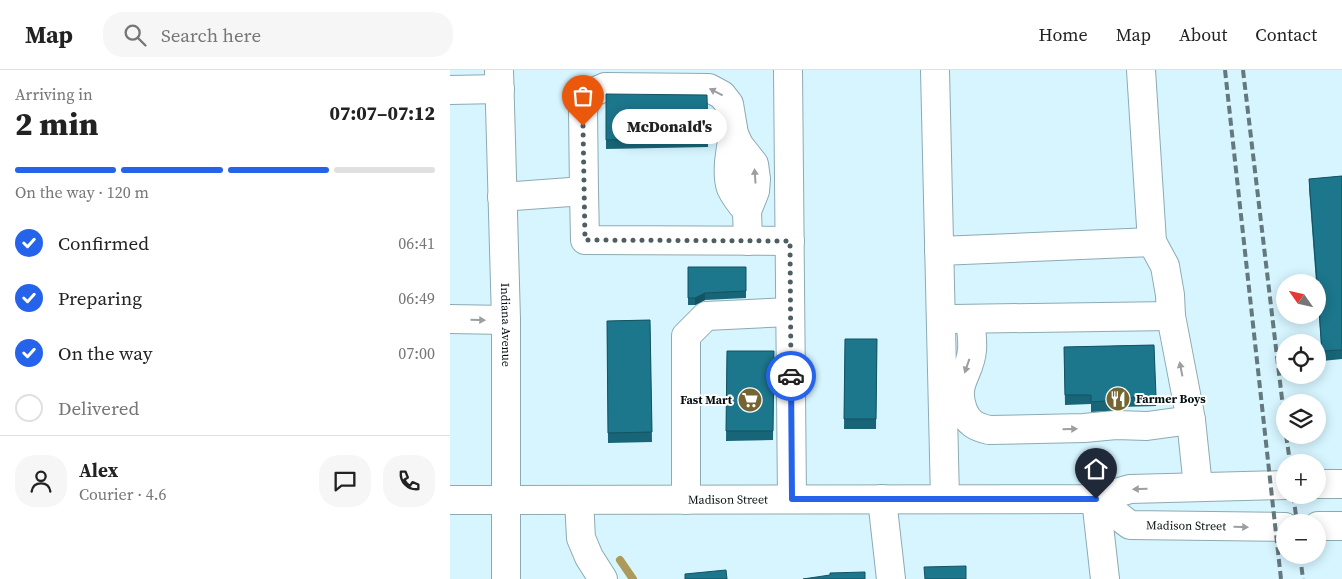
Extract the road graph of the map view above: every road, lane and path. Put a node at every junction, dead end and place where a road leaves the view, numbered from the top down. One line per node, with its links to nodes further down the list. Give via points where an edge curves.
1 (788, 70): 9 (street)
2 (935, 70): 11 (street)
3 (1141, 70): 10 (street)
4 (500, 79): 5 (street); 7 (street, Indiana Avenue)
5 (450, 90)
6 (584, 191): 7 (street); 8 (street, via 585,240); 8 (street, one-way to 6, via 746,211 755,191 754,164 734,134 729,104 722,95 709,88 605,87 589,94 583,109)
7 (502, 197): 17 (street, Indiana Avenue)
8 (748, 240): 9 (street)
9 (790, 241): 12 (street)
10 (1152, 242): 11 (street); 13 (street, via 1165,266)
11 (939, 251): 16 (street)
12 (790, 312): 23 (street); 30 (street, via 706,316 686,336)
13 (1171, 316): 14 (street); 18 (street, one-way to 13)
14 (970, 318): 16 (street); 18 (street, one-way to 18, via 972,350 959,399 966,419 977,428 1147,426)
15 (450, 319): 17 (street, one-way to 17)
16 (941, 319): 25 (street)
17 (506, 320): 28 (street, Indiana Avenue)
18 (1191, 420): 22 (street)
19 (1326, 484): 20 (street)
20 (1342, 484)
21 (1276, 485): 22 (street, Madison Street)
22 (1198, 487): 26 (street, Madison Street, one-way to 26, via 1130,489)
23 (792, 499): 24 (street, Madison Street); 30 (street, Madison Street)
24 (882, 499): 25 (street, Madison Street); 36 (street)
25 (945, 499): 26 (street, Madison Street)
26 (1096, 499): 33 (street, Madison Street, one-way to 33, via 1130,525); 37 (street)
27 (450, 500): 28 (street, Madison Street)
28 (506, 500): 29 (street, Madison Street); 34 (street, Indiana Avenue)
29 (579, 500): 30 (street, Madison Street); 35 (street, via 582,538)
30 (686, 500)
31 (1326, 526): 32 (street)
32 (1342, 526)
33 (1276, 527)
34 (506, 579)
35 (603, 579)
36 (891, 579)
37 (1105, 579)

